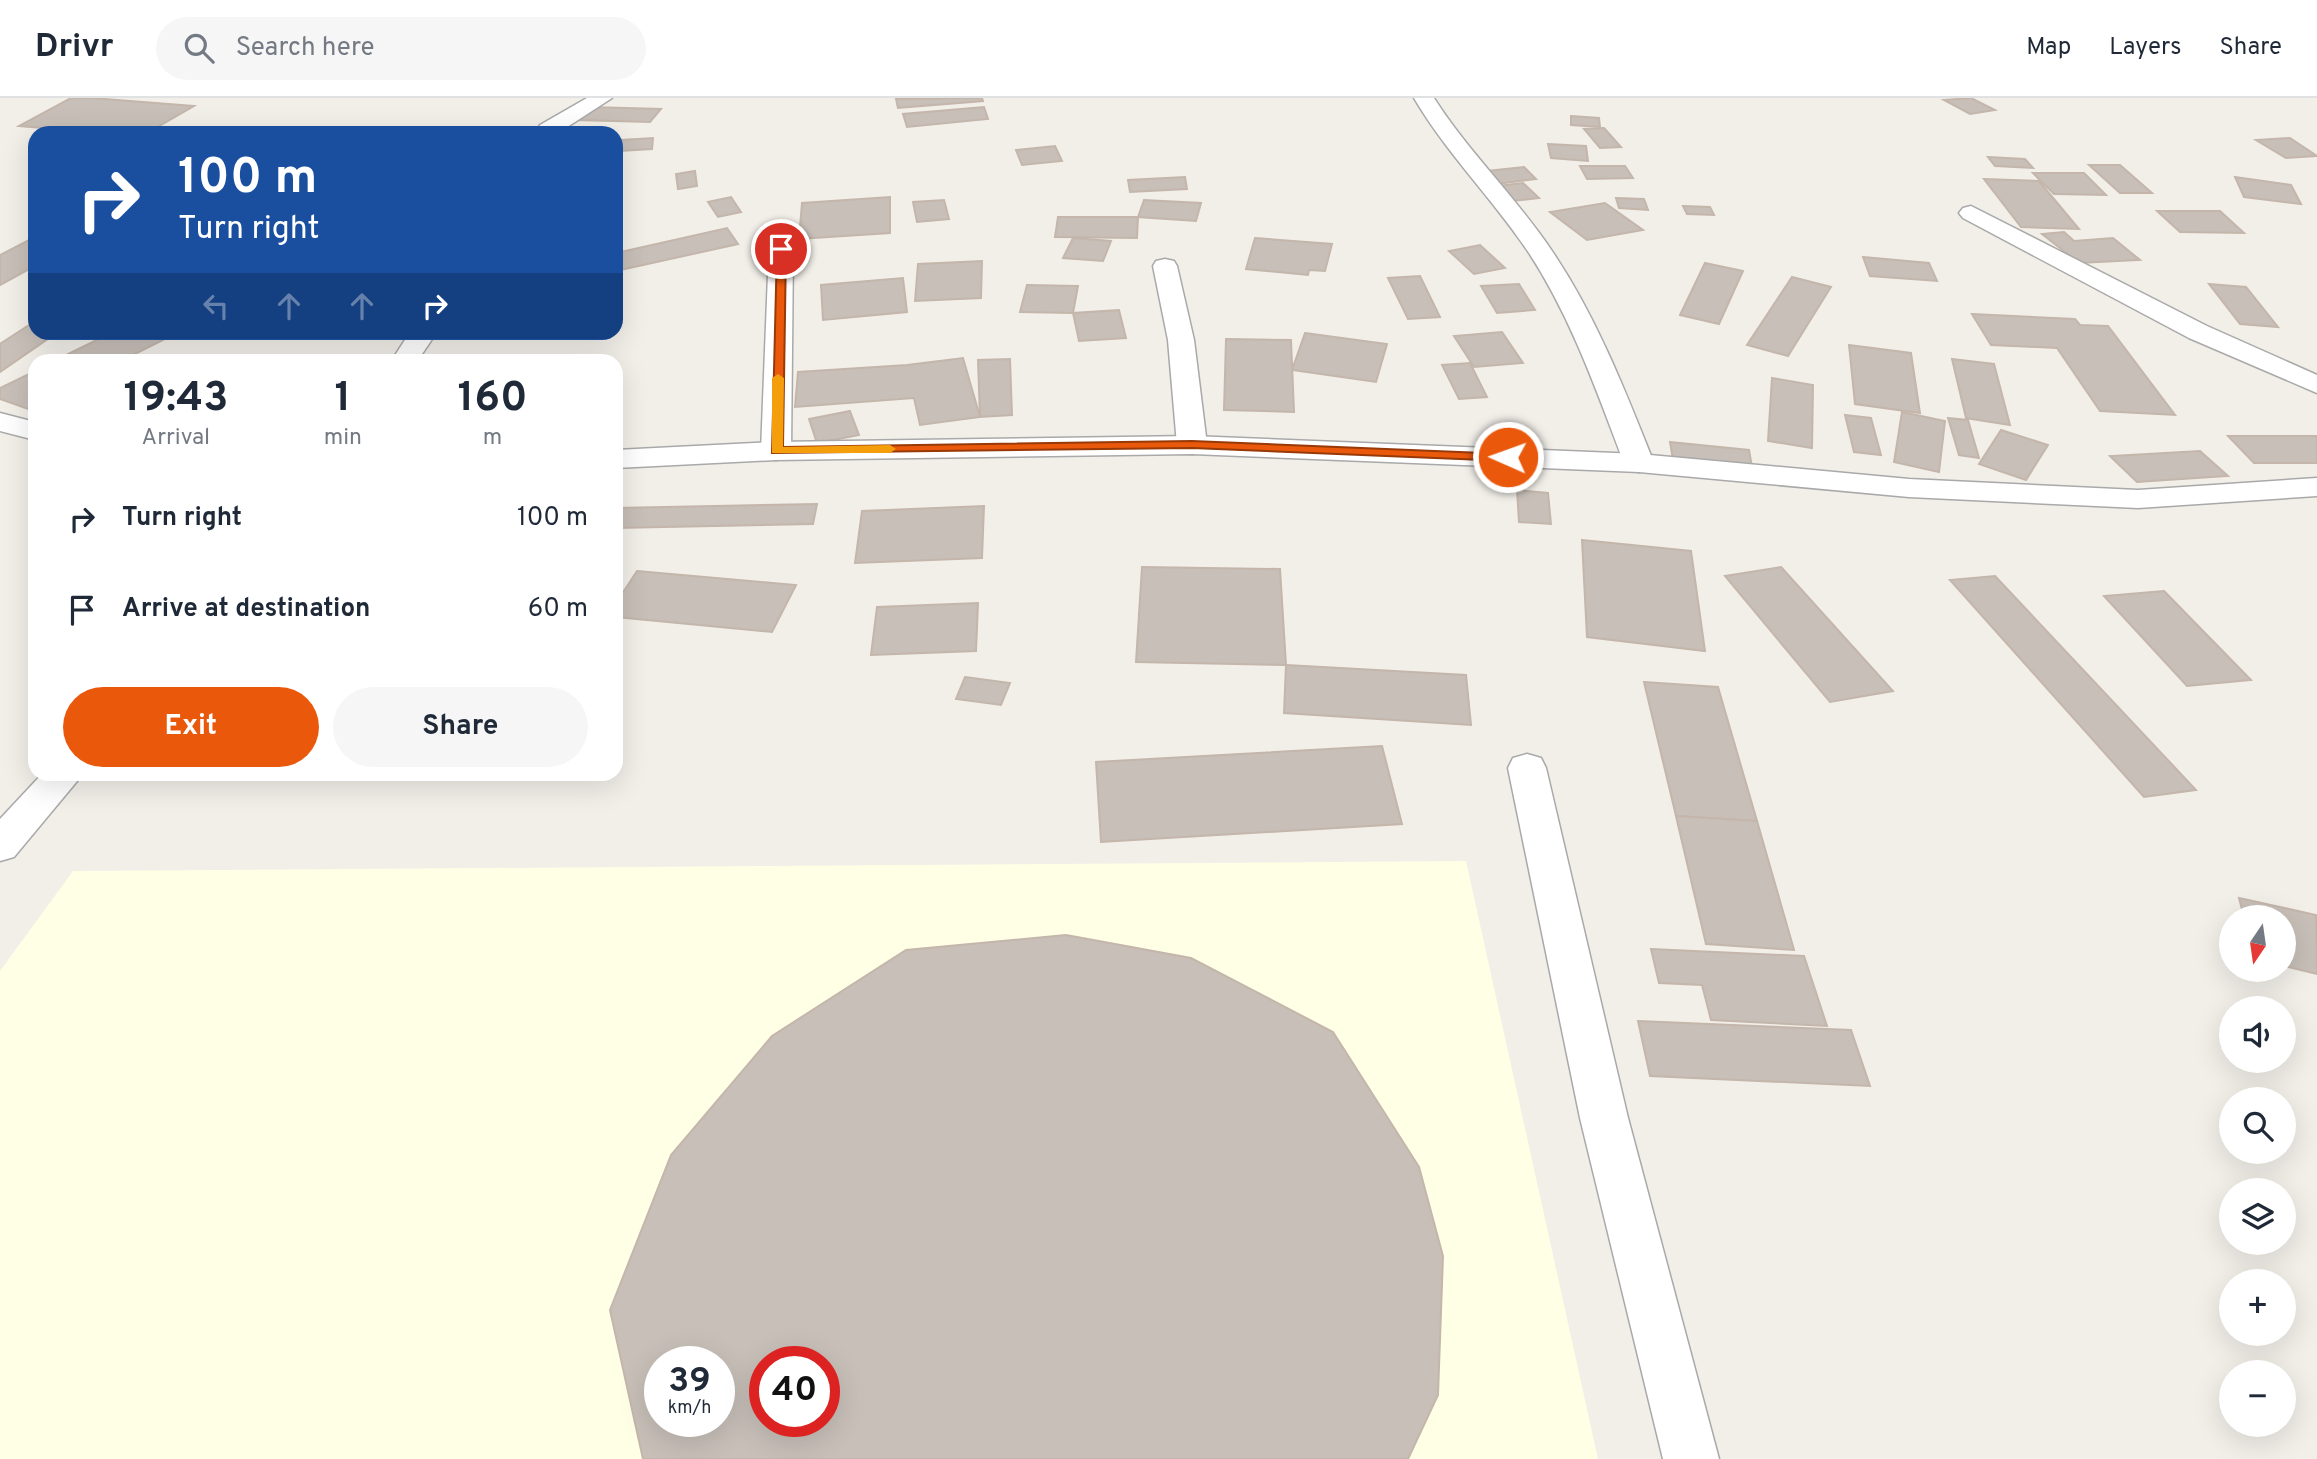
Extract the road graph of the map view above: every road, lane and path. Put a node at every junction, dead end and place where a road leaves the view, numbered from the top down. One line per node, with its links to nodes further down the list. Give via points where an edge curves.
1 (602, 98): 5 (street)
2 (1424, 98): 15 (street, via 1442,129 1553,273 1605,376)
3 (550, 109): 4 (street)
4 (548, 126)
5 (557, 126)
6 (1971, 213): 9 (street, via 2198,332)
7 (781, 249): 13 (street)
8 (1165, 266): 12 (street, via 1181,340)
9 (2317, 385)
10 (0, 422): 11 (street)
11 (28, 428)
12 (1192, 445): 13 (street); 15 (street)
13 (776, 451): 14 (street)
14 (623, 459)
15 (1639, 463): 16 (street, via 1909,488 2138,499)
16 (2317, 487)
17 (1527, 768): 20 (street, via 1604,1118)
18 (58, 781): 19 (street)
19 (0, 846)
20 (1691, 1459)

